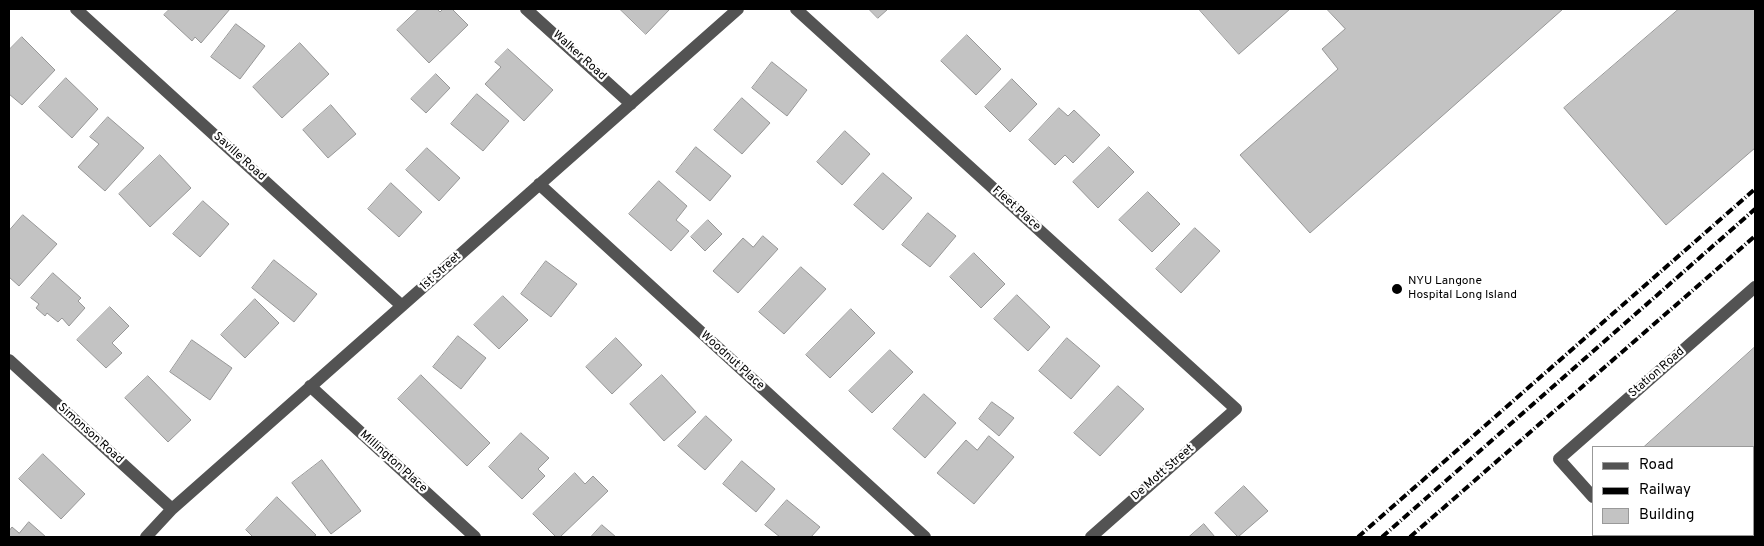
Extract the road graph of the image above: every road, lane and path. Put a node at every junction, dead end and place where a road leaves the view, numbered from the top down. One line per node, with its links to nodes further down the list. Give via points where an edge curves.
1 (76, 9): 8 (street, Saville Road)
2 (526, 9): 5 (street, Walker Road)
3 (738, 9): 5 (street, 1st Street)
4 (796, 9): 11 (street, Fleet Place)
5 (631, 104): 6 (street, 1st Street)
6 (539, 184): 8 (street, 1st Street); 16 (street, Woodnut Place)
7 (1755, 287): 12 (street, Station Road, via 1559,460)
8 (402, 306): 10 (street, 1st Street)
9 (9, 360): 13 (street, Simonson Road)
10 (310, 386): 13 (street, 1st Street); 15 (street, Millington Place)
11 (1236, 409): 17 (street, De Mott Street)
12 (1592, 496)
13 (172, 508): 14 (street, 1st Street)
14 (146, 537)
15 (475, 537)
16 (925, 537)
17 (1091, 537)

